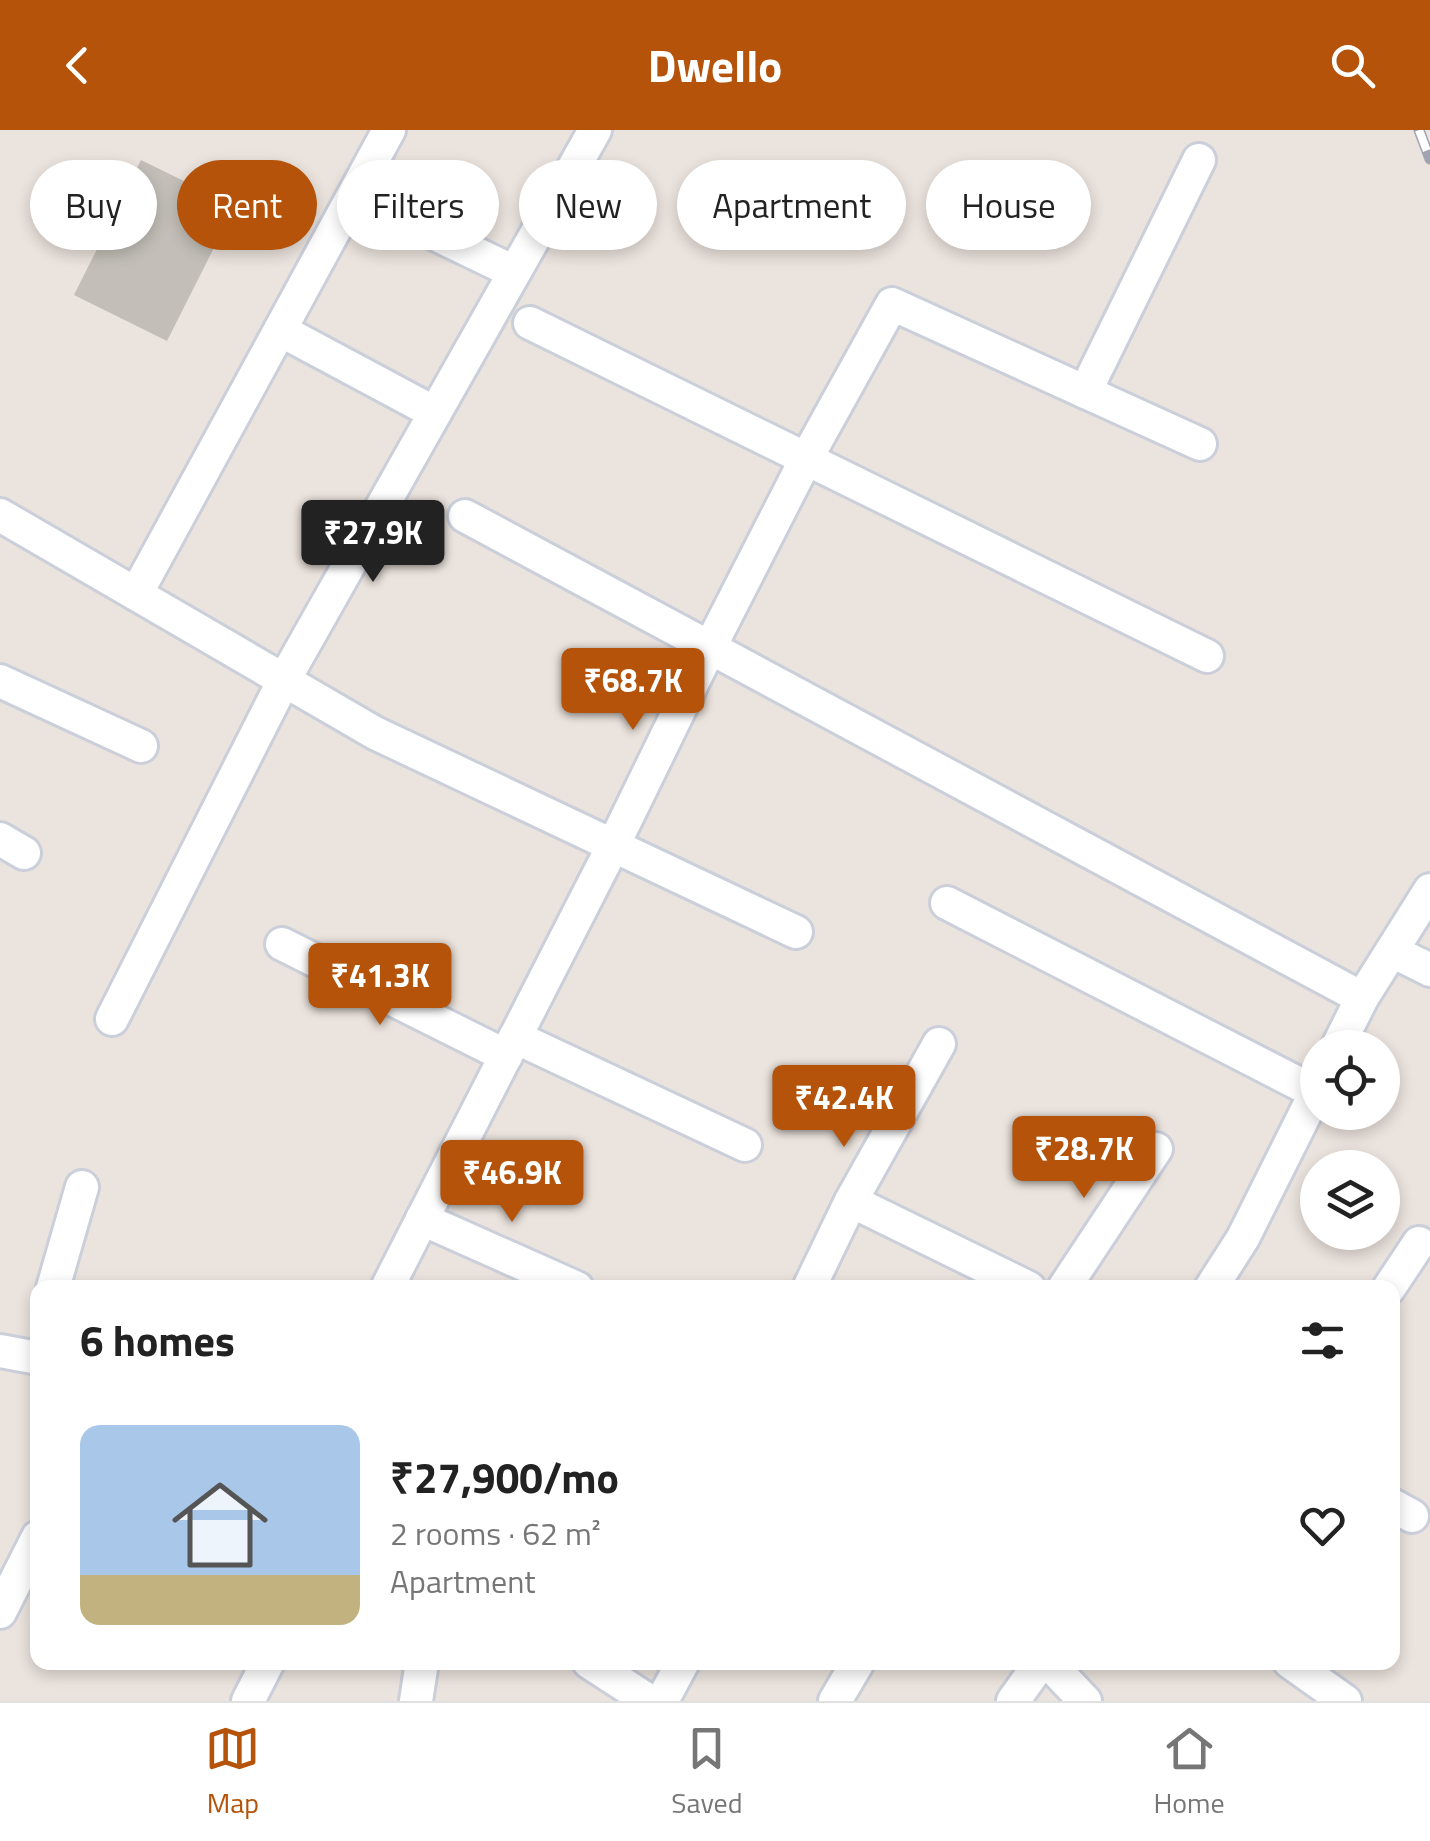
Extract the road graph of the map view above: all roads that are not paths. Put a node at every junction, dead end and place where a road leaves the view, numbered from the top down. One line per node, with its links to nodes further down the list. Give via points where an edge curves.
1 (390, 130): 3 (street)
2 (596, 130): 7 (street)
3 (373, 160)
4 (1199, 160): 10 (street)
5 (337, 226): 9 (street)
6 (468, 250): 7 (street)
7 (514, 272): 11 (street)
8 (530, 324): 13 (street)
9 (280, 330): 11 (street); 16 (street)
10 (1085, 392): 12 (street); 13 (street, via 892,304)
11 (434, 413): 19 (street)
12 (1200, 444)
13 (806, 459): 17 (street); 18 (street)
14 (0, 515): 16 (street)
15 (466, 516): 17 (street)
16 (136, 594): 19 (street)
17 (710, 647): 22 (street); 29 (street)
18 (1207, 656)
19 (284, 680): 22 (street, via 376,733); 30 (street)
20 (0, 681): 21 (street)
21 (140, 746)
22 (614, 846): 25 (street); 33 (street)
23 (1430, 890): 27 (street)
24 (947, 902): 34 (street)
25 (796, 932)
26 (282, 944): 33 (street)
27 (1392, 951): 28 (street); 29 (street)
28 (1430, 970)
29 (1362, 998): 31 (street)
30 (112, 1019)
31 (1346, 1030)
32 (939, 1044): 39 (street)
33 (510, 1046): 36 (street); 40 (street)
34 (1300, 1082)
35 (1300, 1122): 48 (street)
36 (745, 1145)
37 (1156, 1149): 47 (street)
38 (82, 1187): 42 (street)
39 (851, 1201): 45 (street); 46 (street)
40 (422, 1219): 43 (street); 44 (street)
41 (1419, 1244): 49 (street)
42 (55, 1280)
43 (391, 1280)
44 (559, 1280)
45 (813, 1280)
46 (1013, 1280)
47 (1069, 1280)
48 (1216, 1280)
49 (1394, 1280)
50 (0, 1350): 51 (street)
51 (30, 1352)
52 (30, 1553): 53 (street)
53 (0, 1612)
54 (264, 1670): 62 (street)
55 (421, 1670): 63 (street)
56 (601, 1670): 64 (street)
57 (678, 1670): 65 (street)
58 (853, 1670): 66 (street)
59 (1038, 1670): 67 (street)
60 (1052, 1670): 68 (street)
61 (1301, 1670): 69 (street)
62 (248, 1701)
63 (416, 1701)
64 (649, 1701)
65 (662, 1701)
66 (835, 1701)
67 (1013, 1701)
68 (1085, 1701)
69 (1345, 1701)

